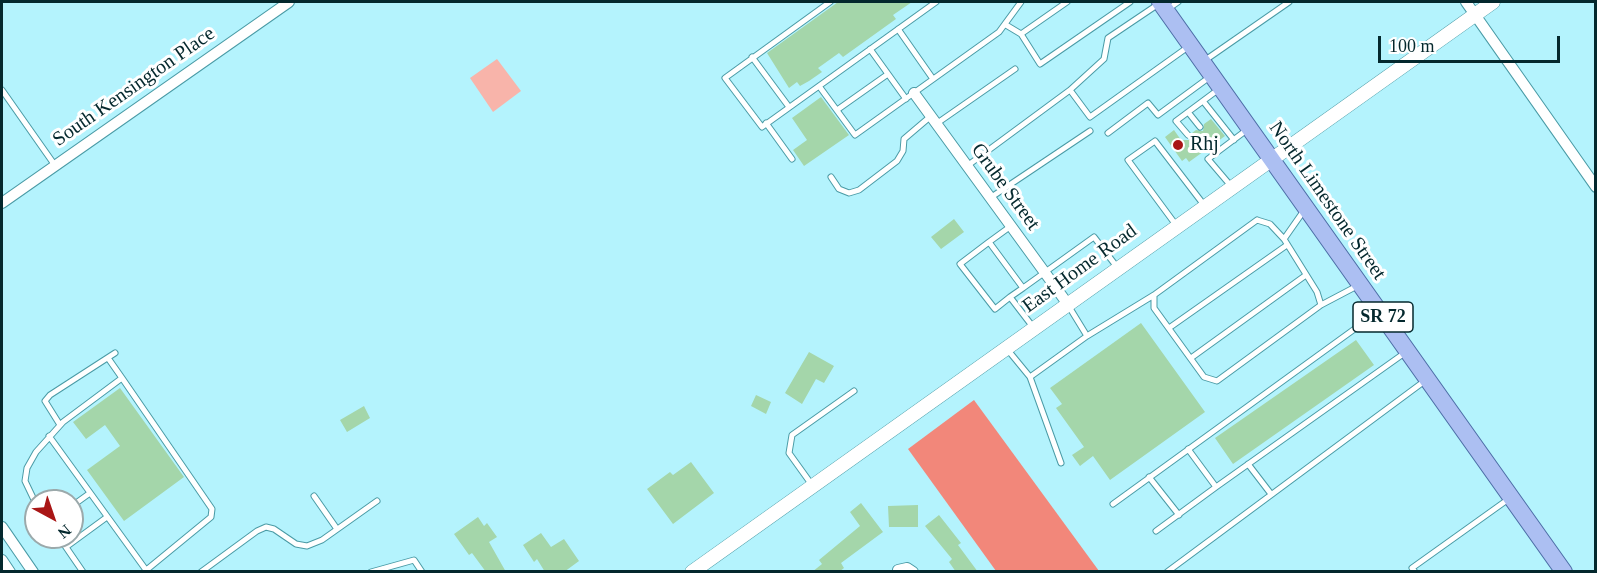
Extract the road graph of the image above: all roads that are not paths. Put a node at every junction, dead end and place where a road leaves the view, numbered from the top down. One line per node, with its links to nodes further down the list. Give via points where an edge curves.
1 (289, 2): 44 (street, South Kensington Place)
2 (830, 2): 17 (lane)
3 (936, 2): 13 (lane)
4 (1021, 2): 12 (lane)
5 (1067, 2): 14 (lane)
6 (1130, 2): 14 (lane, via 1040,64)
7 (1289, 2): 20 (lane)
8 (1466, 2): 11 (street)
9 (1493, 2): 11 (street, East Home Road)
10 (1167, 4): 15 (main road, North Limestone Street / SR 72); 24 (lane, via 1108,38 1104,59)
11 (1474, 15): 41 (street, East Home Road); 48 (street)
12 (1006, 25): 14 (lane); 21 (lane)
13 (898, 29): 16 (lane); 21 (lane)
14 (1021, 34)
15 (1192, 45): 20 (main road, North Limestone Street / SR 72); 24 (lane, via 1090,117)
16 (870, 49): 19 (lane); 22 (lane)
17 (752, 57): 27 (lane); 31 (lane, via 725,78 762,126)
18 (1015, 69): 30 (lane)
19 (888, 74): 25 (lane); 28 (lane)
20 (1212, 75): 26 (lane); 33 (main road, North Limestone Street / SR 72); 35 (lane, via 1158,114 1148,103)
21 (933, 79): 25 (lane)
22 (819, 86): 27 (lane); 28 (lane)
23 (2, 90): 44 (lane)
24 (1071, 90): 45 (lane)
25 (910, 96): 28 (lane, via 855,135); 30 (street, Grube Street)
26 (1203, 101): 29 (lane); 37 (lane)
27 (789, 107): 31 (lane)
28 (837, 110)
29 (1188, 112): 32 (lane); 36 (lane, via 1176,121)
30 (933, 120): 45 (street, Grube Street); 46 (lane, via 904,139 897,161 859,190 849,193 839,189)
31 (766, 123): 42 (lane)
32 (1200, 127)
33 (1250, 128): 37 (lane); 41 (main road, North Limestone Street / SR 72)
34 (1090, 131): 49 (lane)
35 (1108, 133)
36 (1188, 135)
37 (1234, 140): 39 (lane)
38 (1214, 145): 39 (lane)
39 (1219, 151): 43 (lane)
40 (1202, 152): 43 (lane)
41 (1271, 158): 47 (street, East Home Road); 52 (main road, North Limestone Street / SR 72)
42 (792, 159)
43 (1208, 159): 47 (lane)
44 (54, 164): 50 (street, South Kensington Place)
45 (967, 166): 49 (street, Grube Street)
46 (831, 177)
47 (1231, 186): 51 (street, East Home Road)
48 (1596, 187)
49 (990, 198): 54 (street, Grube Street)
50 (2, 203)
51 (1204, 205): 53 (street, East Home Road); 53 (lane, via 1155,141 1128,160)
52 (1306, 208): 55 (lane); 61 (main road, North Limestone Street / SR 72)
53 (1176, 225): 58 (street, East Home Road)
54 (1011, 226): 56 (lane); 59 (street, Grube Street)
55 (1284, 239): 57 (lane); 63 (lane, via 1270,224 1257,220)
56 (989, 242): 62 (lane); 64 (lane, via 960,264 995,309)
57 (1287, 245): 60 (lane); 69 (lane)
58 (1117, 267): 59 (lane, via 1094,237); 65 (street, East Home Road)
59 (1044, 272): 62 (lane); 65 (street, Grube Street)
60 (1306, 275): 66 (lane); 75 (lane)
61 (1360, 284): 66 (lane); 67 (main road, North Limestone Street / SR 72)
62 (1023, 288): 64 (lane)
63 (1154, 295): 69 (lane, via 1154,308); 70 (lane)
64 (1010, 297): 68 (lane)
65 (1067, 303): 68 (street, East Home Road); 70 (lane)
66 (1321, 305): 75 (lane, via 1217,381 1204,377)
67 (1379, 311): 72 (main road, North Limestone Street / SR 72); 82 (lane)
68 (1033, 327): 71 (street, East Home Road)
69 (1169, 328): 75 (lane)
70 (1087, 336): 76 (lane)
71 (1005, 347): 76 (lane); 86 (street, East Home Road)
72 (1407, 351): 78 (main road, North Limestone Street / SR 72); 84 (lane)
73 (115, 353): 74 (lane)
74 (108, 358): 77 (lane); 80 (lane, via 45,401)
75 (1191, 358)
76 (1030, 377): 83 (lane)
77 (122, 378): 80 (lane); 105 (lane, via 212,509 211,517)
78 (1427, 379): 90 (lane); 93 (main road, North Limestone Street / SR 72)
79 (854, 391): 86 (lane, via 792,435 789,453)
80 (60, 425): 81 (lane)
81 (49, 436): 88 (lane, via 27,468 25,481); 89 (lane)
82 (1188, 449): 85 (lane); 87 (lane)
83 (1061, 464)
84 (1248, 464): 87 (lane); 90 (lane)
85 (1149, 477): 95 (lane); 96 (lane)
86 (812, 485): 112 (street, East Home Road)
87 (1216, 487): 96 (lane)
88 (29, 489)
89 (90, 493): 92 (lane); 97 (lane)
90 (1271, 494): 114 (lane)
91 (314, 496): 99 (lane)
92 (84, 497)
93 (1511, 497): 115 (lane, via 1412,568); 116 (main road, North Limestone Street / SR 72)
94 (377, 501): 99 (lane)
95 (1113, 504)
96 (1179, 515): 100 (lane)
97 (107, 517): 101 (lane); 105 (lane)
98 (2, 527): 108 (street)
99 (337, 529): 110 (lane, via 308,546 296,544 266,527)
100 (1156, 531)
101 (84, 534)
102 (67, 549): 109 (lane)
103 (2, 560): 107 (street)
104 (898, 570): 113 (street, via 908,568)
105 (145, 571)
106 (371, 571): 111 (lane, via 414,560)
107 (10, 572)
108 (33, 572)
109 (83, 572)
110 (201, 572)
111 (422, 572)
112 (692, 572)
113 (913, 572)
114 (1167, 572)
115 (1414, 572)
116 (1564, 572)

